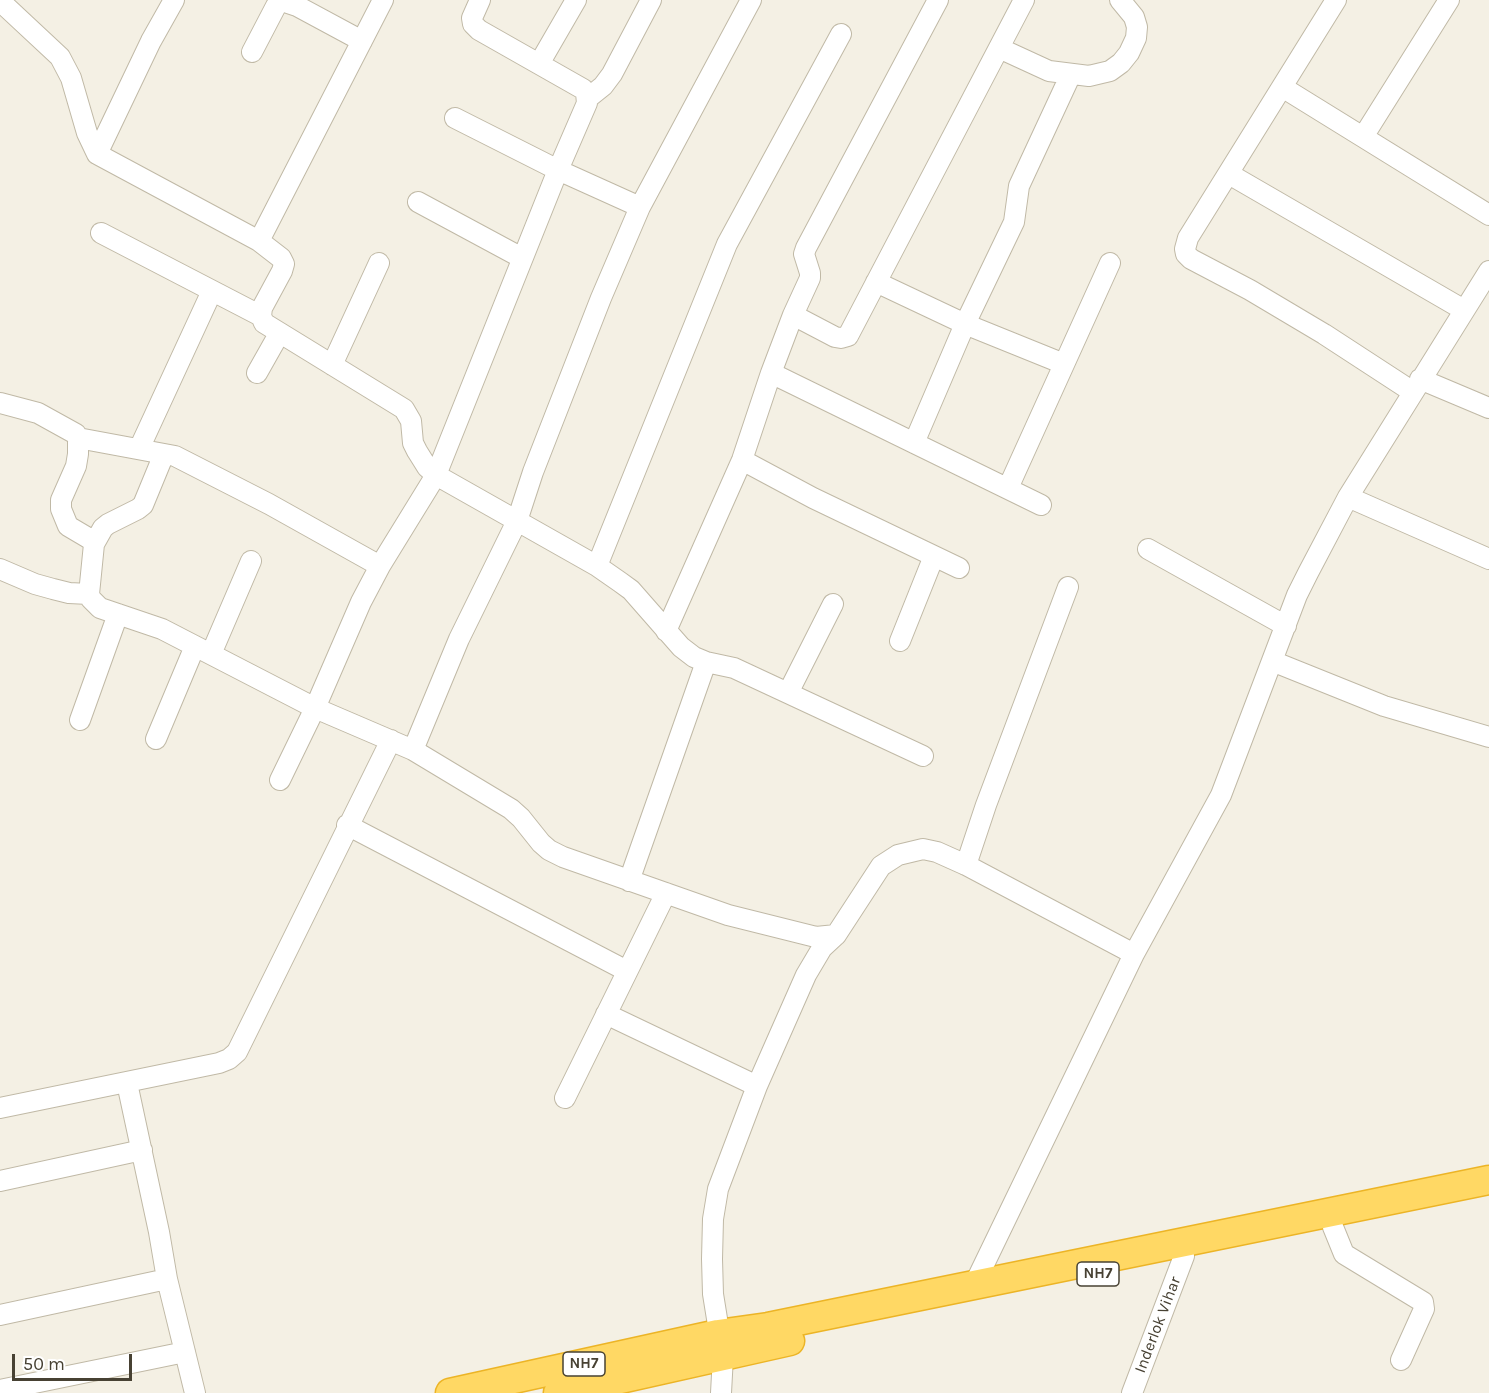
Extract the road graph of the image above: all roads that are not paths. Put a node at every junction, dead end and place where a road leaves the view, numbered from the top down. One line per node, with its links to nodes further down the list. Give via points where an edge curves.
1 (174, 0): 24 (street)
2 (383, 0): 15 (street)
3 (480, 0): 18 (street, via 473,13 473,24)
4 (576, 0): 18 (street)
5 (651, 0): 21 (street, via 612,74)
6 (751, 0): 28 (street)
7 (938, 0): 39 (street, via 806,248 810,278)
8 (1024, 0): 16 (street)
9 (1120, 0): 19 (street, via 1137,27 1129,53 1110,71 1089,76)
10 (1336, 0): 20 (street)
11 (1449, 0): 23 (street)
12 (0, 1): 24 (street, via 60,57)
13 (292, 2): 15 (street); 17 (street, via 276,6)
14 (842, 34): 66 (street, via 727,244)
15 (362, 41): 31 (street)
16 (999, 48): 19 (street, via 1049,71); 36 (street)
17 (252, 52)
18 (539, 64): 21 (street, via 583,89)
19 (1071, 74): 41 (street, via 1019,186 1014,222)
20 (1282, 87): 23 (street); 26 (street)
21 (588, 98): 25 (street)
22 (455, 118): 25 (street)
23 (1363, 137): 29 (street)
24 (97, 154): 31 (street)
25 (558, 170): 28 (street); 32 (street)
26 (1229, 174): 38 (street); 47 (street, via 1185,243 1186,254)
27 (418, 202): 32 (street)
28 (640, 207): 59 (street)
29 (1489, 215)
30 (101, 233): 37 (street)
31 (259, 241): 40 (street, via 284,264)
32 (522, 258): 55 (street)
33 (1110, 262): 43 (street)
34 (379, 263): 44 (street)
35 (1489, 271): 38 (street)
36 (876, 282): 39 (street, via 844,337 835,337); 41 (street)
37 (212, 291): 40 (street); 52 (street)
38 (1464, 310): 47 (street)
39 (793, 315): 46 (street)
40 (261, 316): 42 (street)
41 (965, 324): 43 (street); 51 (street)
42 (279, 334): 44 (street); 45 (street)
43 (1064, 364): 56 (street)
44 (332, 365): 55 (street, via 404,409 411,421 413,443)
45 (257, 373)
46 (771, 373): 51 (street); 54 (street)
47 (1417, 386): 49 (street); 57 (street)
48 (0, 403): 50 (street, via 38,413 70,429)
49 (1489, 408)
50 (78, 438): 52 (street); 60 (street, via 76,466 61,509 68,526)
51 (914, 443): 56 (street)
52 (139, 449): 53 (street)
53 (164, 454): 60 (street, via 143,505 108,524); 65 (street, via 269,504)
54 (742, 459): 62 (street); 74 (street)
55 (436, 475): 59 (street); 65 (street)
56 (1008, 489): 58 (street)
57 (1348, 497): 63 (street); 73 (street, via 1297,595)
58 (1041, 505)
59 (517, 522): 66 (street); 85 (street, via 459,639)
60 (94, 544): 70 (street)
61 (1148, 549): 73 (street)
62 (934, 556): 67 (street); 75 (street)
63 (1489, 559)
64 (251, 561): 76 (street)
65 (380, 566): 80 (street)
66 (597, 566): 74 (street, via 630,590)
67 (959, 568)
68 (0, 569): 70 (street, via 35,584)
69 (1068, 587): 89 (street)
70 (89, 594): 72 (street, via 100,608)
71 (833, 604): 79 (street)
72 (118, 614): 76 (street, via 162,629); 81 (street)
73 (1286, 626): 77 (street)
74 (666, 631): 78 (street, via 681,647)
75 (900, 641)
76 (203, 650): 80 (street); 83 (street)
77 (1272, 661): 82 (street, via 1384,706); 93 (street, via 1221,795)
78 (706, 662): 79 (street, via 734,668); 90 (street)
79 (788, 693): 86 (street)
80 (315, 708): 84 (street); 87 (street)
81 (80, 720)
82 (1489, 737)
83 (156, 739)
84 (391, 740): 85 (street); 88 (street)
85 (413, 750): 90 (street, via 511,809 549,850)
86 (922, 756)
87 (280, 780)
88 (347, 825): 94 (street); 96 (street, via 237,1052 219,1063)
89 (966, 865): 92 (street, via 923,849 898,855 881,866); 93 (street)
90 (629, 881): 91 (street)
91 (666, 893): 92 (street, via 728,915 816,937); 94 (street)
92 (836, 934): 97 (street, via 822,948 806,975)
93 (1134, 954): 107 (street)
94 (627, 971): 95 (street)
95 (606, 1014): 97 (street); 98 (street)
96 (127, 1083): 99 (street); 100 (street)
97 (757, 1086): 110 (street, via 718,1189 713,1219 713,1294)
98 (565, 1098)
99 (0, 1108)
100 (142, 1150): 102 (street); 106 (street)
101 (1489, 1180): 107 (highway, NH7)
102 (0, 1181)
103 (1489, 1198): 104 (highway, NH7)
104 (1334, 1227): 105 (highway, NH7); 112 (street, via 1344,1254 1423,1302 1424,1310)
105 (1184, 1256): 108 (highway, NH7); 118 (street, Inderlok Vihar)
106 (167, 1279): 109 (street); 111 (street)
107 (974, 1285): 108 (highway, NH7)
108 (899, 1309): 110 (highway, NH7)
109 (0, 1315)
110 (721, 1345): 115 (highway, NH7); 116 (highway, NH7); 117 (street)
111 (185, 1352): 113 (street); 114 (street)
112 (1401, 1360)
113 (0, 1390)
114 (195, 1393)
115 (450, 1393)
116 (558, 1393)
117 (721, 1393)
118 (1132, 1393)

